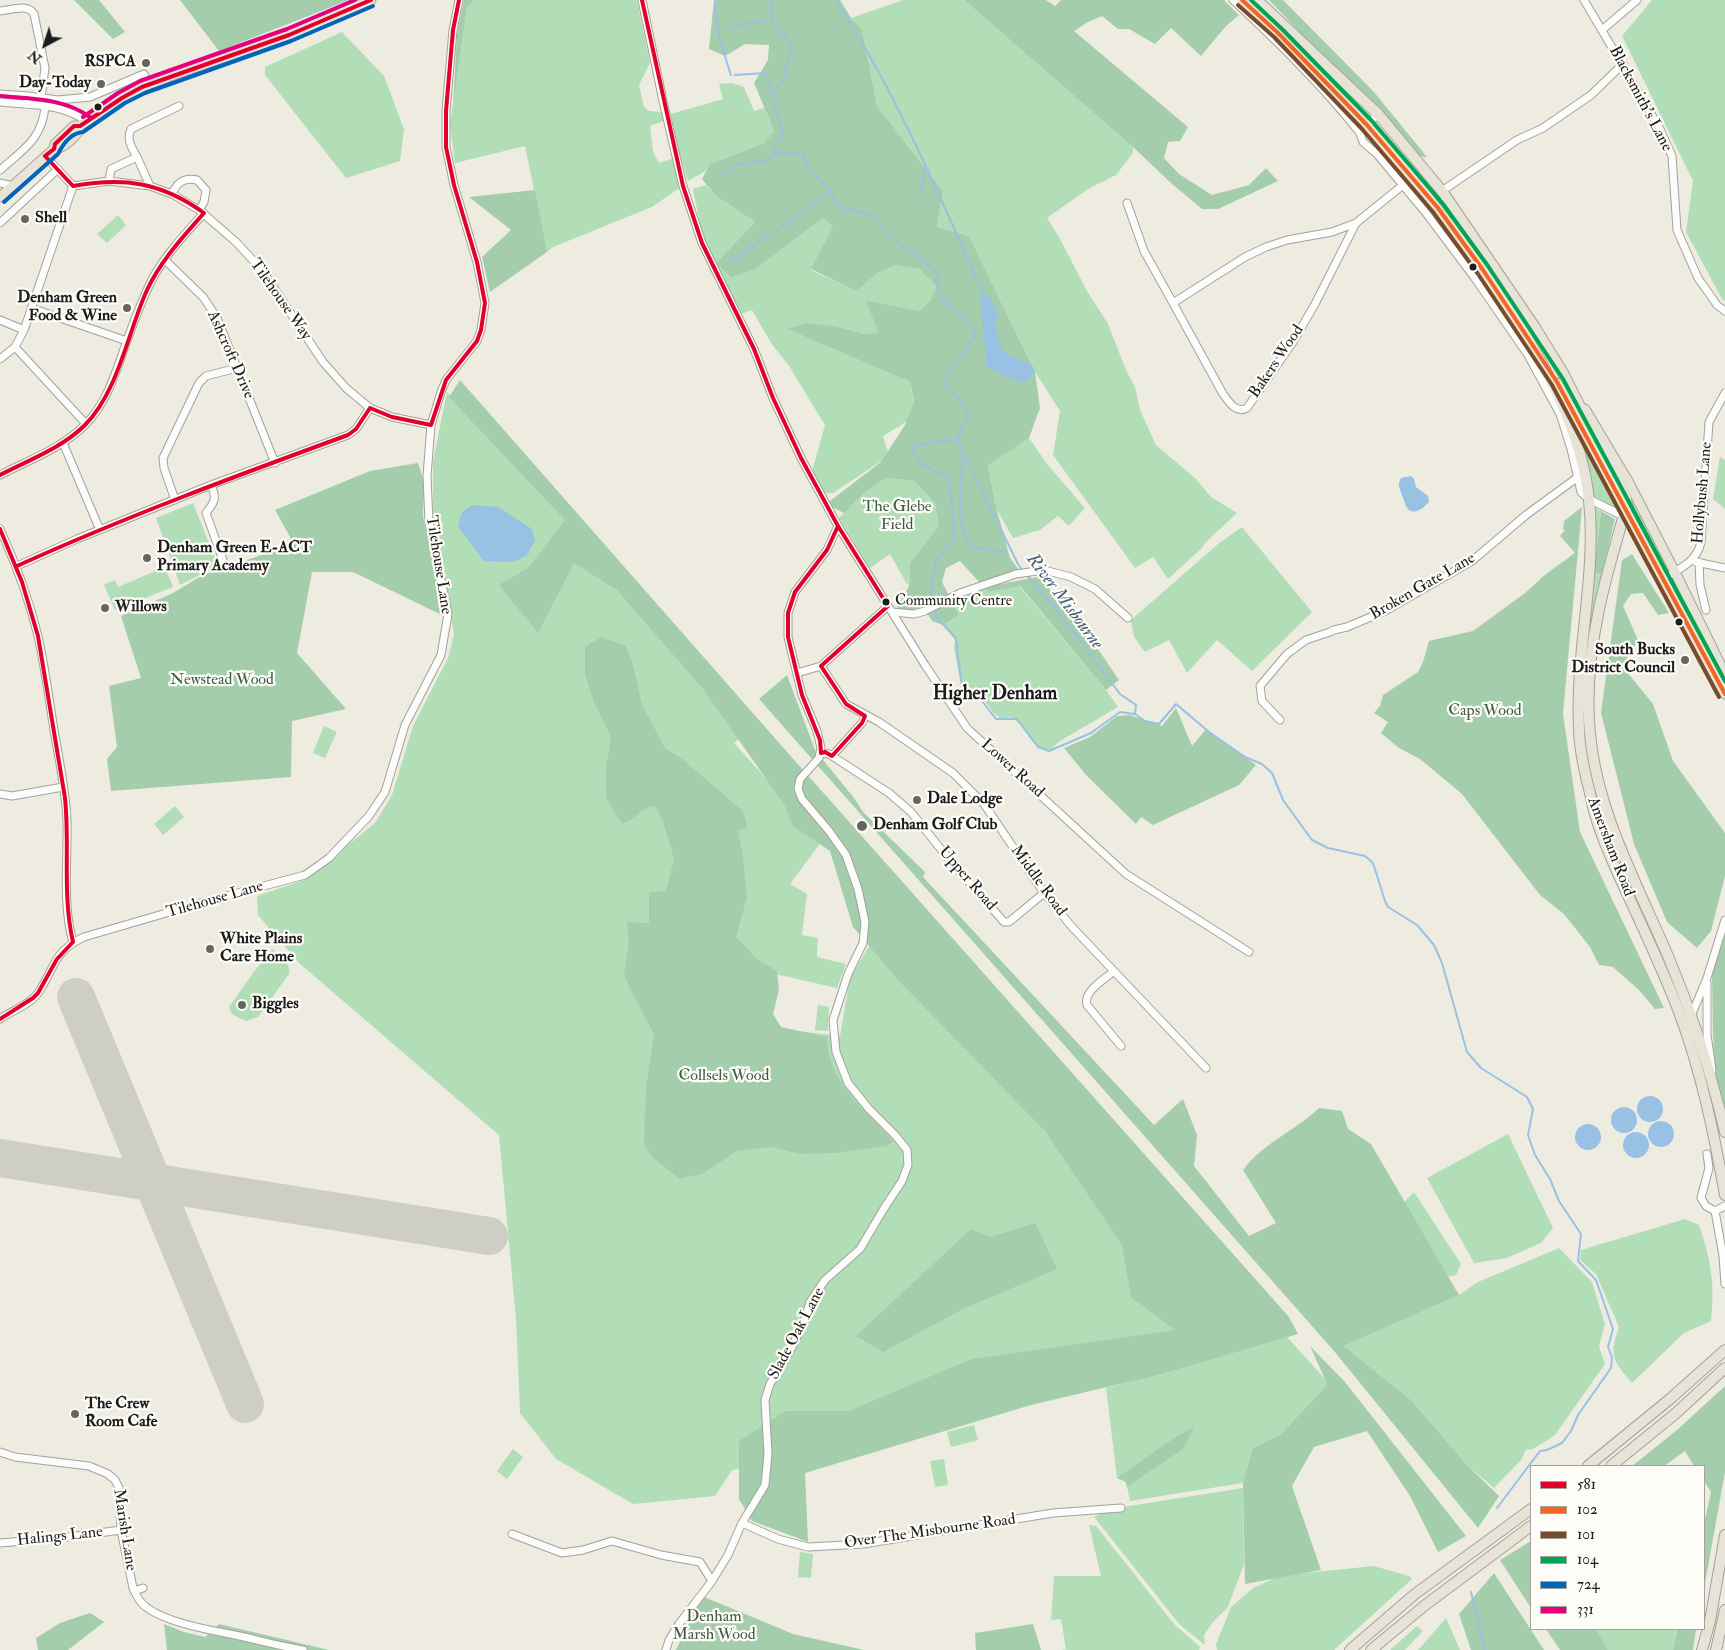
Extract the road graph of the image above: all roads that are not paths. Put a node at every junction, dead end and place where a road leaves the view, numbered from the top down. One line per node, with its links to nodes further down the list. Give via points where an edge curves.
1 (371, 0): 12 (main road, via 289,36)
2 (459, 0): 56 (street, Tilehouse Lane, via 453,30 446,147 485,303 477,341 446,380)
3 (642, 0): 65 (street, Lower Road, via 683,186 702,243 754,349 801,458)
4 (1233, 0): 23 (street, via 1294,60)
5 (1242, 0): 22 (highway, Amersham Road)
6 (1258, 0): 20 (highway)
7 (1584, 0): 10 (street, Blacksmith's Lane)
8 (1637, 0): 10 (street)
9 (0, 11): 15 (street, via 28,8 34,14 45,68)
10 (1602, 30): 11 (street, Blacksmith's Lane)
11 (1623, 64): 34 (street, via 1591,95); 44 (street, Blacksmith's Lane, via 1672,156 1677,230 1698,278)
12 (149, 84): 15 (street, via 144,74 90,97); 21 (main road)
13 (0, 94): 14 (street)
14 (28, 96): 15 (street); 17 (street)
15 (41, 98)
16 (0, 102): 17 (street)
17 (28, 105): 19 (street)
18 (179, 106): 25 (street, via 132,129 129,143)
19 (45, 107): 21 (street, via 71,112); 27 (street, via 41,127 34,140)
20 (1378, 114): 22 (street); 34 (highway)
21 (83, 124): 24 (main road, via 69,130)
22 (1367, 125): 23 (street); 48 (highway, Amersham Road, via 1438,208)
23 (1360, 133): 33 (street, via 1364,142)
24 (45, 156): 26 (street); 30 (main road)
25 (137, 157): 28 (street, via 111,169); 32 (street)
26 (58, 169): 31 (street); 39 (street)
27 (0, 170)
28 (108, 181): 31 (street, Tilehouse Way); 32 (street, Tilehouse Way)
29 (0, 183): 30 (street)
30 (13, 186): 36 (main road)
31 (73, 186): 43 (street)
32 (150, 186): 35 (street, Tilehouse Way)
33 (1404, 186): 40 (street, Bakers Wood); 60 (street, via 1474,277 1528,355 1560,414)
34 (1442, 191): 53 (highway, via 1544,341)
35 (172, 194): 38 (street, Tilehouse Way); 38 (street, via 180,182 197,180 206,190)
36 (0, 197)
37 (1127, 203): 42 (street, Bakers Wood, via 1144,251)
38 (201, 211): 41 (street); 54 (street, Tilehouse Way, via 262,270 323,362)
39 (1, 222)
40 (1356, 223): 42 (street, Bakers Wood, via 1332,232 1266,247); 42 (street, Bakers Wood, via 1293,342 1243,410 1231,405 1223,394)
41 (165, 260): 47 (street, via 154,277); 51 (street, Ashcroft Drive, via 203,297 217,318)
42 (1173, 303)
43 (32, 308): 46 (street); 47 (street)
44 (1725, 311)
45 (0, 320): 46 (street)
46 (24, 330): 49 (street)
47 (127, 341): 55 (street, via 114,378)
48 (1533, 345): 62 (highway, Amersham Road, via 1574,435); 64 (main road)
49 (15, 347): 50 (street); 55 (street)
50 (0, 359)
51 (237, 368): 58 (street, Ashcroft Drive); 63 (street, via 206,376 199,384 163,458)
52 (1725, 393): 69 (street, Hollybush Lane, via 1709,422 1701,542)
53 (1576, 398): 64 (highway, via 1626,498); 72 (main road, via 1628,481)
54 (370, 408): 56 (street, Tilehouse Way, via 392,417); 58 (street, via 348,435)
55 (86, 424): 57 (street)
56 (431, 425): 91 (street, Tilehouse Lane, via 427,476 429,522 448,614 447,625 441,654 405,724 385,792 368,816 305,876 204,902)
57 (63, 444): 59 (street); 67 (street)
58 (275, 463): 61 (street)
59 (0, 475)
60 (1578, 477): 62 (street, via 1581,492); 84 (street, Broken Gate Lane, via 1526,515 1472,561 1385,611 1306,640 1287,654 1260,686 1262,701)
61 (211, 485): 63 (street); 68 (street, via 214,503 206,513)
62 (1588, 498): 64 (street, via 1619,514); 98 (highway, Amersham Road, via 1591,542 1579,696 1579,731 1585,772 1595,816 1680,1014)
63 (174, 500): 67 (street)
64 (1625, 512): 73 (main road); 95 (highway, via 1596,622 1589,671 1592,748 1616,840)
65 (838, 526): 74 (street, Lower Road); 80 (street, via 827,550 796,592 788,613 788,637)
66 (0, 529): 70 (street)
67 (100, 530): 70 (street)
68 (223, 560)
69 (1696, 561): 71 (street); 72 (street, Hollybush Lane); 75 (street)
70 (17, 566): 87 (street, via 38,637)
71 (1725, 568)
72 (1675, 572): 73 (street, Hollybush Lane); 77 (main road)
73 (1663, 579): 78 (main road)
74 (890, 609): 76 (street, via 914,614 960,593 1016,574 1044,570 1071,577 1095,589); 79 (street); 92 (street, Lower Road, via 967,728 1126,874)
75 (1706, 610)
76 (1128, 618)
77 (1715, 655): 78 (main road); 81 (main road)
78 (1708, 664): 82 (main road)
79 (821, 666): 80 (street); 83 (street, Middle Road, via 846,704)
80 (797, 673): 85 (street, via 820,740)
81 (1725, 674)
82 (1725, 694)
83 (865, 716): 86 (street); 89 (street, Middle Road, via 953,773 984,804)
84 (1280, 720)
85 (821, 753): 86 (street, Upper Road); 114 (street, Slade Oak Lane, via 817,762 800,779 798,789 802,800 846,855 865,922 864,943 848,974 833,1020 836,1052 848,1083 908,1150 908,1165 902,1181 860,1249 825,1280 810,1302 790,1351 770,1384 765,1400 768,1454 765,1485)
86 (832, 756): 89 (street, Upper Road, via 889,793 911,812 1004,922 1010,921)
87 (63, 787): 88 (street, via 12,796); 91 (street, via 67,820 66,898)
88 (0, 794)
89 (1044, 893): 93 (street, Middle Road)
90 (1725, 920): 94 (street)
91 (73, 942): 96 (street, Tilehouse Lane, via 57,959 38,993)
92 (1249, 952)
93 (1114, 971): 97 (street, via 1087,994 1085,1001); 99 (street, Middle Road)
94 (1707, 978): 95 (street); 100 (street, via 1708,1035)
95 (1692, 1016): 98 (street); 100 (highway)
96 (0, 1019)
97 (1121, 1046)
98 (1690, 1048): 103 (highway, Amersham Road, via 1705,1100)
99 (1206, 1068)
100 (1715, 1090): 101 (highway)
101 (1725, 1132)
102 (1707, 1154): 105 (street, via 1709,1168 1701,1198 1706,1206)
103 (1725, 1195)
104 (1725, 1206): 105 (street)
105 (1716, 1211): 106 (street)
106 (1725, 1284)
107 (1725, 1350): 110 (highway)
108 (1725, 1368): 111 (highway)
109 (0, 1452): 116 (street, Marish Lane, via 15,1457 90,1466 108,1474 117,1483)
110 (1589, 1465)
111 (1613, 1465)
112 (1121, 1508): 114 (street, Over The Misbourne Road, via 1053,1513 863,1544 808,1547 778,1539)
113 (1530, 1510): 126 (highway, via 1415,1594)
114 (742, 1523): 120 (street, Slade Oak Lane)
115 (1530, 1527): 127 (highway)
116 (121, 1530): 119 (street, Halings Lane); 122 (street, Marish Lane)
117 (512, 1534): 120 (street, via 562,1553 612,1541 700,1562)
118 (1725, 1535): 128 (highway)
119 (0, 1543)
120 (712, 1581): 125 (street, Slade Oak Lane, via 679,1624)
121 (143, 1588): 122 (street)
122 (134, 1591): 124 (street, Marish Lane, via 145,1606 158,1614)
123 (1725, 1610): 129 (highway)
124 (303, 1650)
125 (666, 1650)
126 (1350, 1650)
127 (1371, 1650)
128 (1702, 1650)
129 (1716, 1650)

